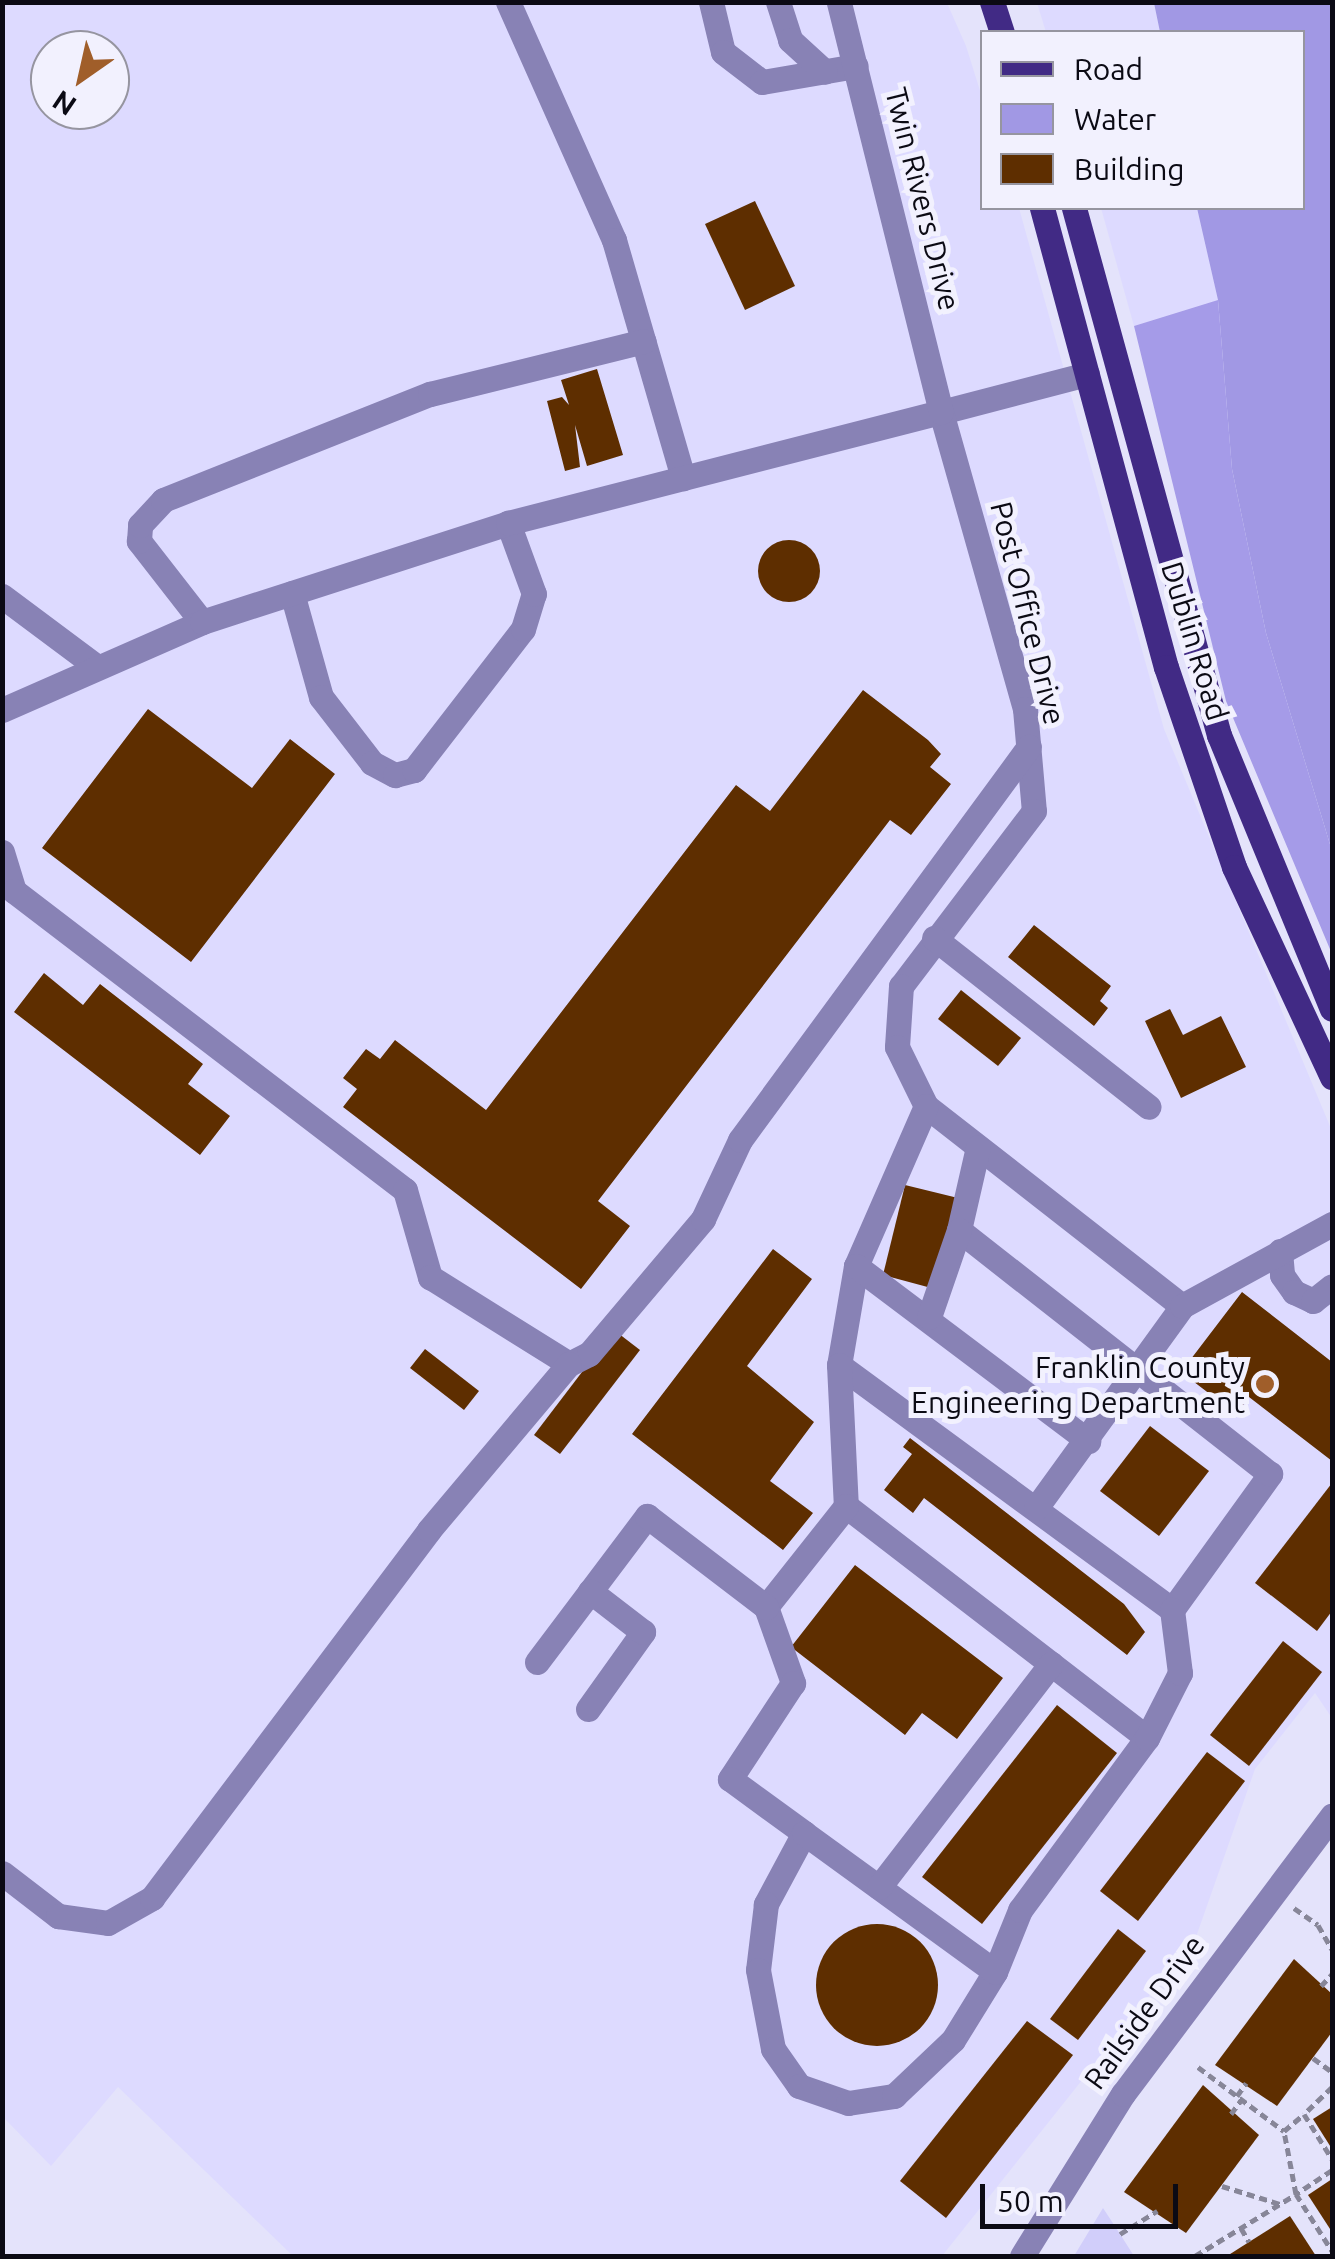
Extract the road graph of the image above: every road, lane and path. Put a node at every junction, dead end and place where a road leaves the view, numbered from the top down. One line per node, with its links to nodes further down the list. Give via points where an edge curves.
1 (508, 2): 11 (street, via 614,240)
2 (711, 2): 8 (street, via 724,52 741,70 762,82)
3 (778, 2): 8 (street, via 790,40)
4 (839, 2): 7 (street, Twin Rivers Drive)
5 (992, 2): 6 (main road)
6 (1001, 30)
7 (856, 66): 8 (street); 13 (street, Twin Rivers Drive)
8 (824, 72)
9 (1043, 210): 12 (main road, Dublin Road)
10 (1075, 210): 25 (main road, Dublin Road, via 1218,735)
11 (644, 341): 14 (street); 18 (street, via 430,394 163,500 140,526 138,541)
12 (1087, 374): 13 (street); 26 (main road, Dublin Road, via 1166,666 1234,868)
13 (942, 412): 14 (street); 21 (street, Post Office Drive, via 1025,709)
14 (683, 478): 15 (street)
15 (508, 523): 16 (street); 16 (street, via 534,594 522,628 414,770 395,775 372,763 321,697)
16 (292, 593): 18 (street)
17 (2, 596): 19 (street)
18 (202, 622): 19 (street)
19 (96, 666): 20 (street)
20 (2, 710)
21 (1028, 746): 24 (street, Post Office Drive, via 1034,811); 37 (street, via 740,1140 703,1219 589,1354)
22 (2, 852): 23 (street)
23 (8, 895): 37 (street, via 405,1190 430,1278)
24 (934, 938): 27 (street, Post Office Drive, via 896,1005 901,1057); 28 (street)
25 (1332, 1009)
26 (1332, 1077)
27 (926, 1106): 29 (street); 33 (street)
28 (1149, 1108)
29 (978, 1146): 31 (street); 35 (street)
30 (1332, 1224): 32 (street)
31 (959, 1230): 36 (street); 39 (street)
32 (1280, 1252): 34 (street, via 1282,1275 1294,1292 1313,1300); 35 (street)
33 (856, 1266): 36 (street); 38 (street)
34 (1332, 1286)
35 (1182, 1306): 39 (street)
36 (928, 1317): 40 (street)
37 (568, 1364): 52 (street, via 429,1530 152,1898 108,1923 58,1916)
38 (839, 1365): 41 (street); 42 (street)
39 (1137, 1370): 40 (street); 45 (street, via 1270,1474)
40 (1088, 1441): 42 (street)
41 (846, 1506): 44 (street); 47 (street)
42 (1036, 1508): 45 (street)
43 (590, 1591): 44 (street, via 647,1516); 46 (street); 48 (street, via 643,1632)
44 (766, 1607): 51 (street, via 793,1683 730,1779)
45 (1172, 1610): 49 (street, via 1180,1673)
46 (537, 1662)
47 (1051, 1664): 49 (street); 53 (street)
48 (588, 1709)
49 (1147, 1738): 56 (street, via 1020,1910)
50 (1332, 1816): 54 (street, Railside Drive)
51 (804, 1833): 53 (street); 56 (street, via 766,1904 758,1970 774,2049 799,2086 848,2103 894,2096 952,2040)
52 (2, 1873)
53 (879, 1887): 56 (street)
54 (1273, 1892): 55 (path, via 1318,1925); 78 (street, Railside Drive, via 1124,2094)
55 (1332, 1949)
56 (995, 1972)
57 (1332, 1974): 58 (path)
58 (1321, 1986)
59 (1313, 2058): 61 (path)
60 (1198, 2067): 64 (path)
61 (1332, 2072)
62 (1246, 2082): 64 (path)
63 (1332, 2088): 66 (path)
64 (1239, 2098): 65 (path); 67 (path)
65 (1231, 2114)
66 (1304, 2114): 67 (path); 68 (path)
67 (1284, 2131): 71 (path)
68 (1332, 2159)
69 (1332, 2170): 71 (path)
70 (1222, 2186): 72 (path)
71 (1296, 2194): 72 (path); 77 (path)
72 (1280, 2204): 74 (path)
73 (1157, 2211): 75 (path)
74 (1240, 2228): 76 (path); 79 (path)
75 (1120, 2234)
76 (1250, 2242)
77 (1332, 2251)
78 (1022, 2256)
79 (1195, 2256)

